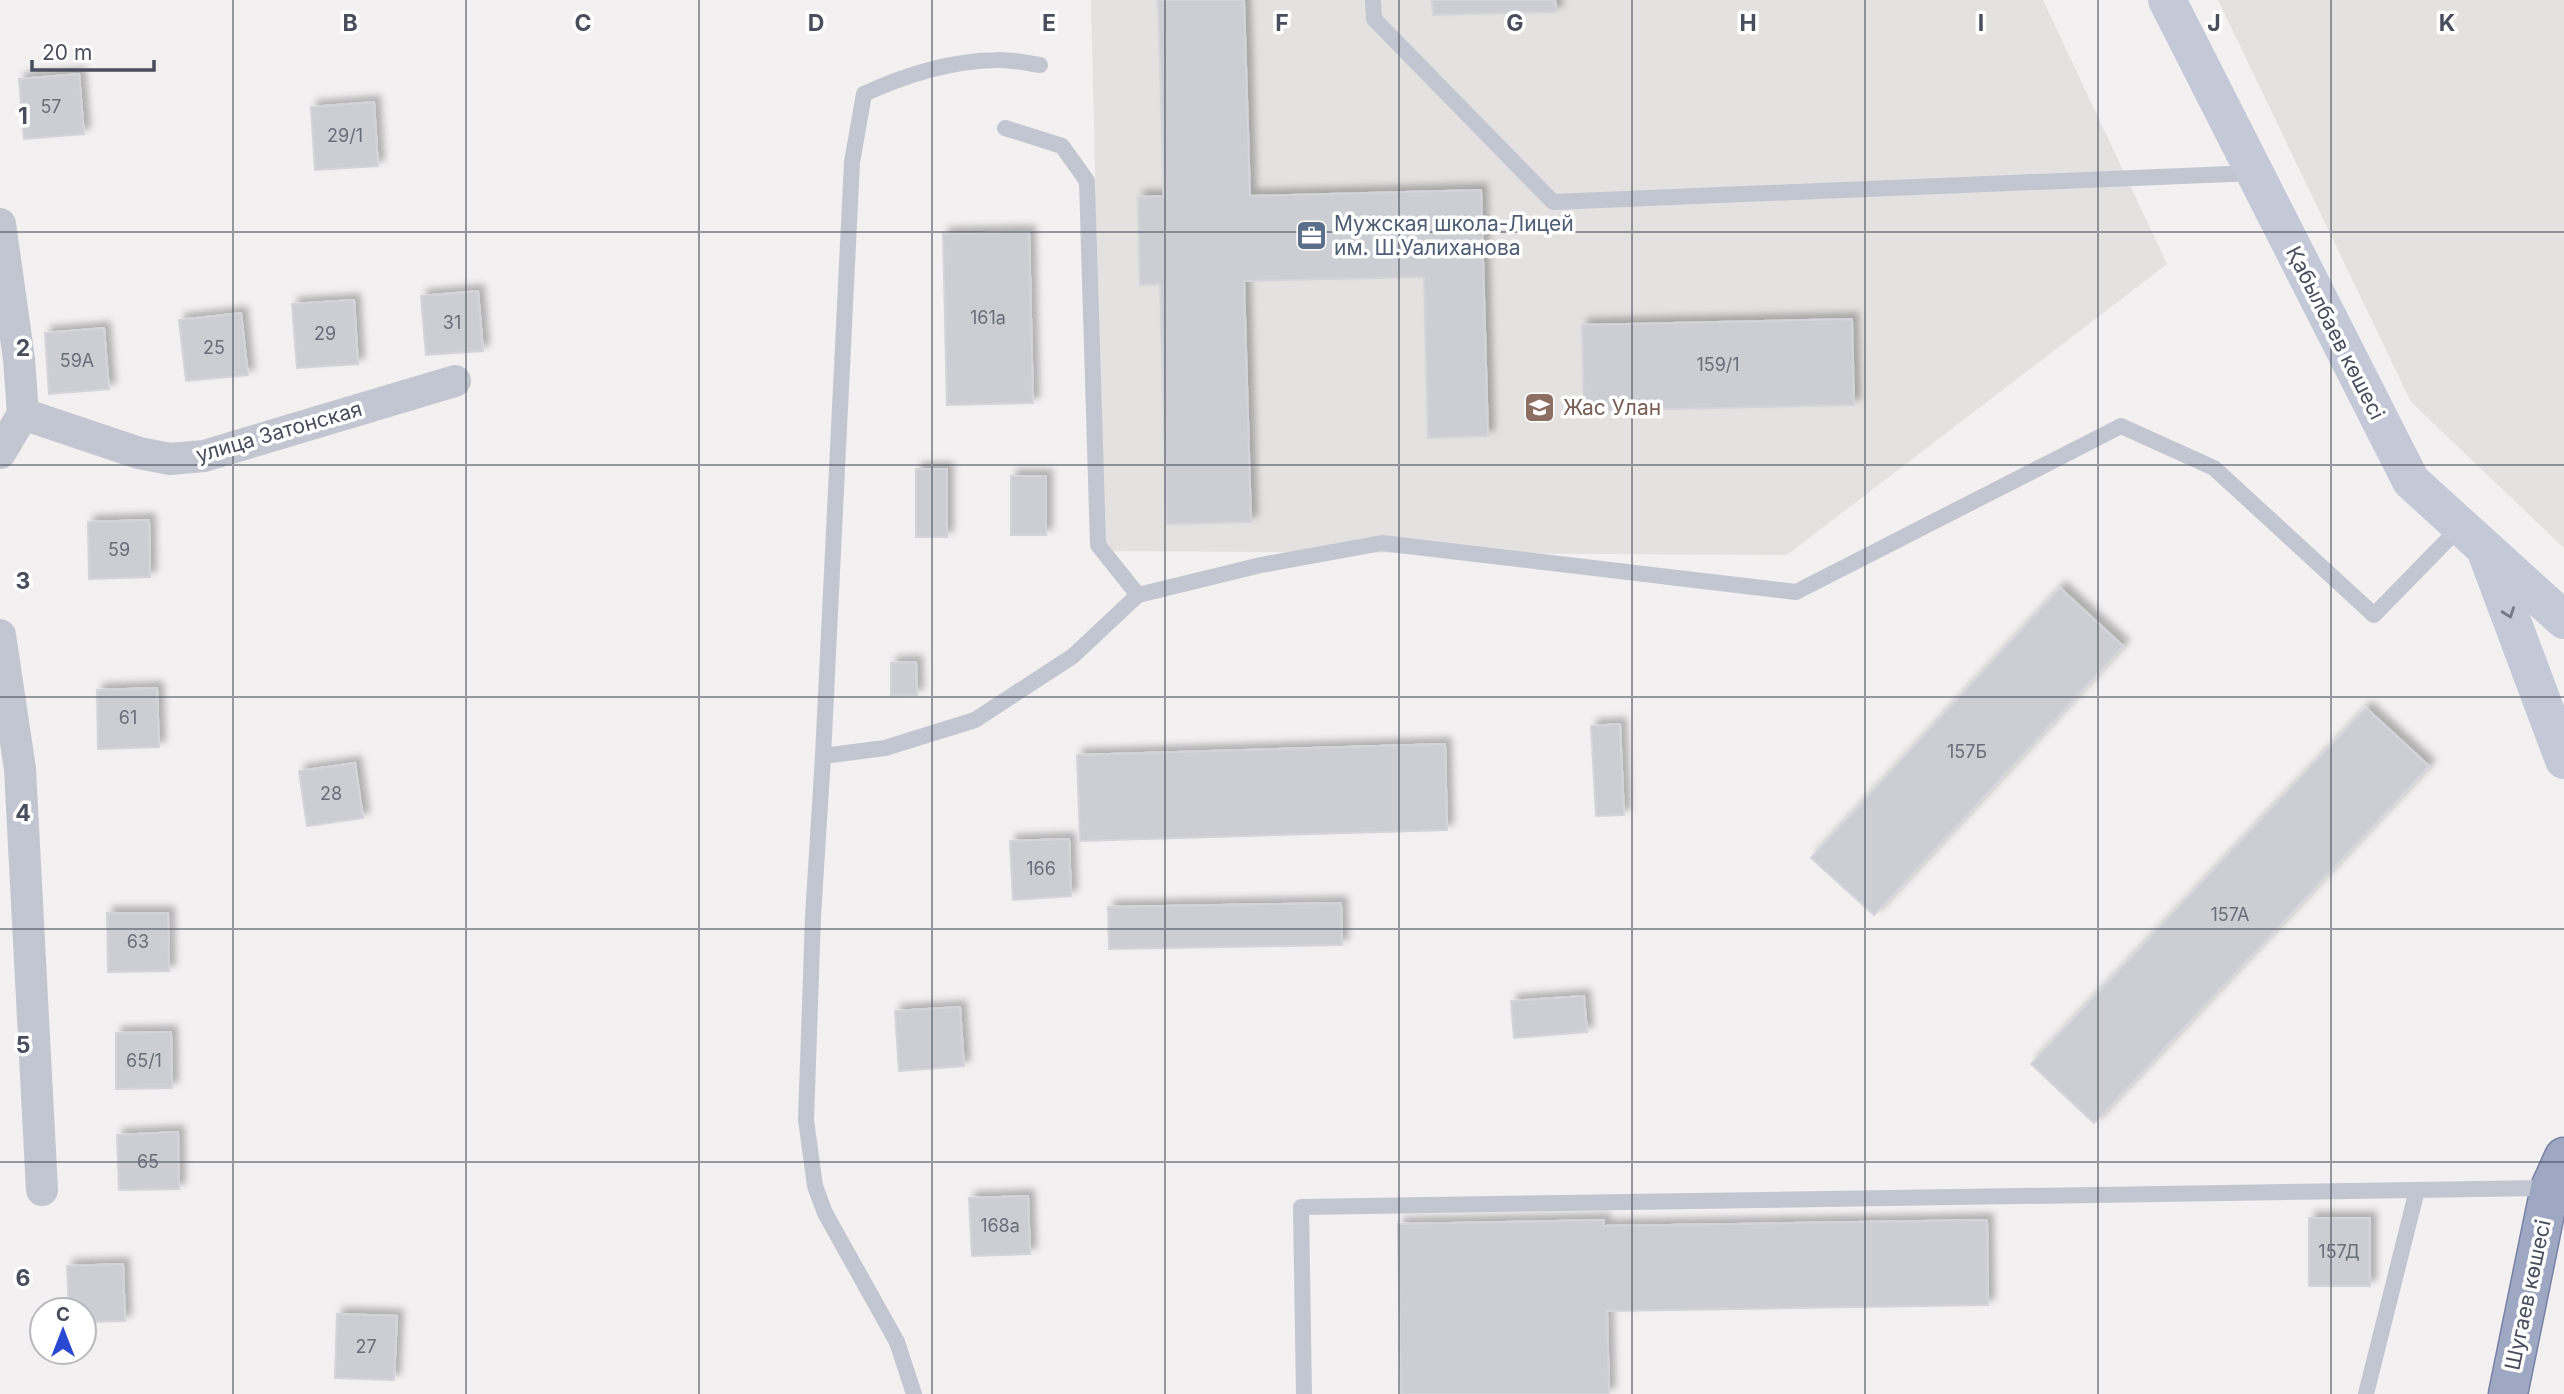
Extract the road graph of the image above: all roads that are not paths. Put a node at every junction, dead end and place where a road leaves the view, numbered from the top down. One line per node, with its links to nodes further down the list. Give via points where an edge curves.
1 (1373, 0): 5 (lane, via 1374,19 1553,202)
2 (2166, 0): 5 (main road, Қабылбаев көшесі)
3 (1040, 65): 14 (lane, via 998,60 954,65 898,78 864,94 852,162)
4 (1005, 128): 11 (lane, via 1062,146 1087,181 1098,545)
5 (2254, 173): 10 (main road, Қабылбаев көшесі, via 2411,481)
6 (0, 224): 8 (street)
7 (455, 381): 8 (street, улица Затонская, via 204,456 170,459)
8 (23, 414): 9 (street)
9 (0, 453)
10 (2473, 538): 11 (lane, via 2374,615 2214,468 2121,426 1796,592 1382,543 1261,565); 12 (main road, Қабылбаев көшесі); 15 (main road, one-way to 15)
11 (1138, 595): 14 (lane, via 1073,656 975,719 885,748)
12 (2564, 620)
13 (0, 635): 17 (street, via 20,769)
14 (823, 756): 19 (lane, via 806,1120 815,1186 825,1213 897,1342)
15 (2564, 760)
16 (2557, 1173): 18 (lane); 22 (highway, Шугаев көшесі)
17 (42, 1190)
18 (2417, 1190): 20 (lane, via 1301,1207); 21 (lane)
19 (914, 1394)
20 (1304, 1394)
21 (2366, 1394)
22 (2508, 1394)

